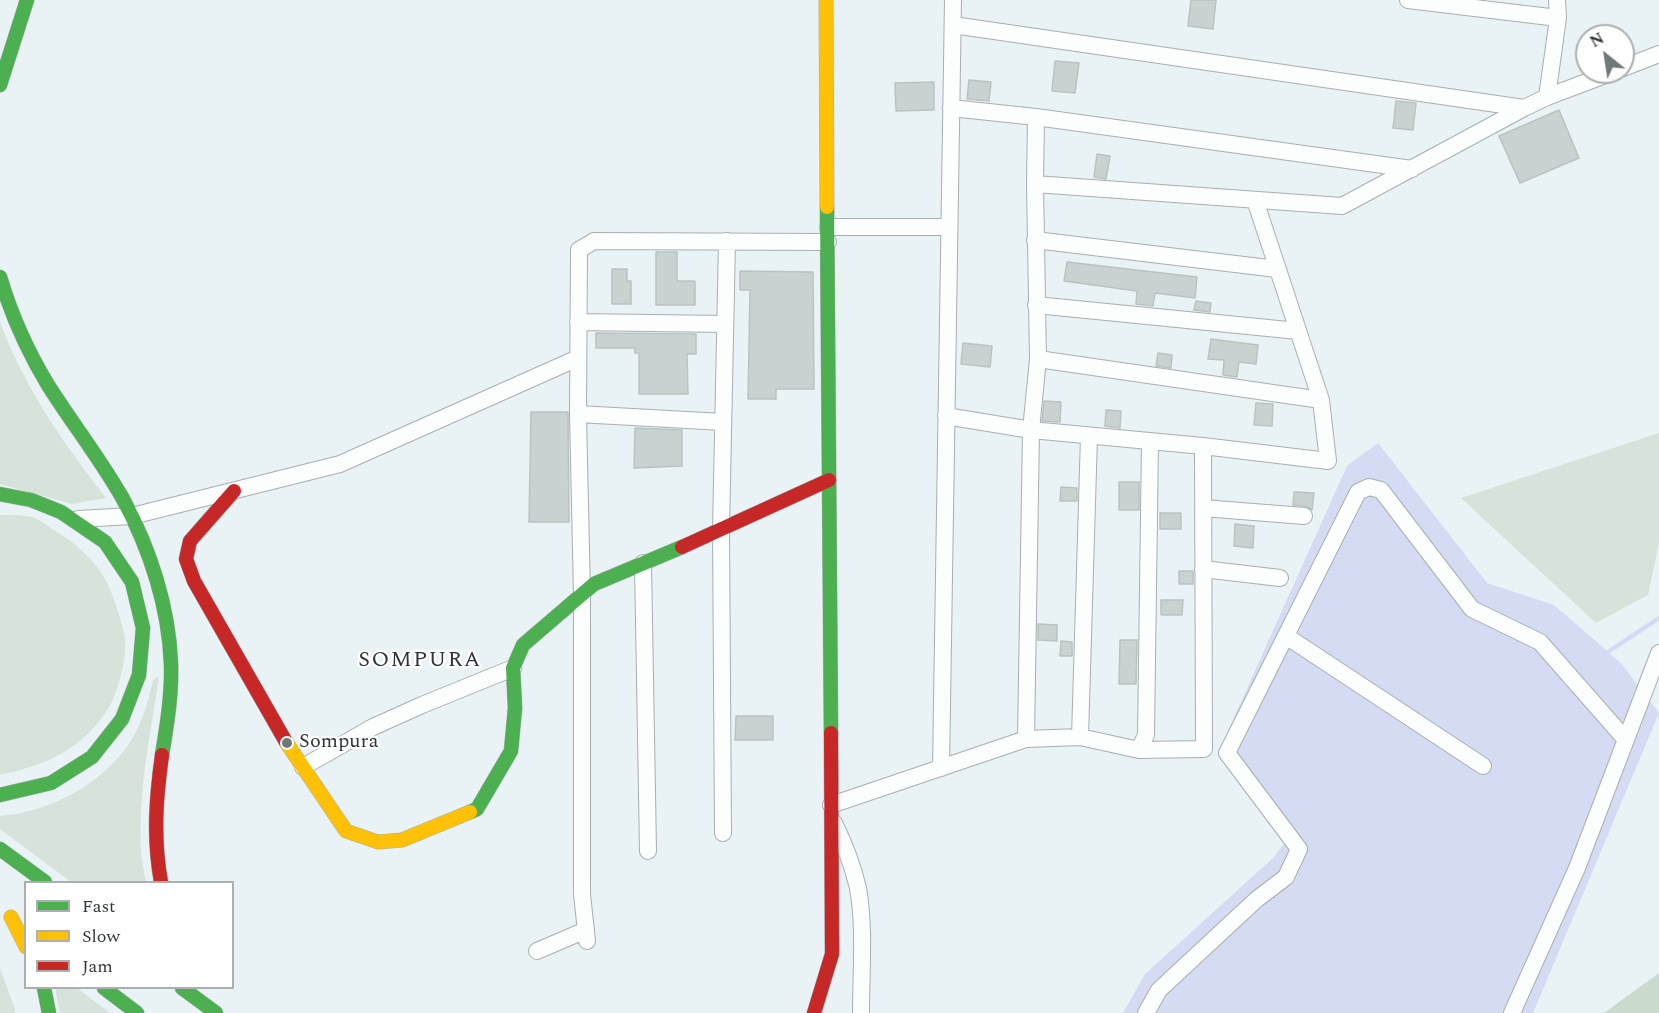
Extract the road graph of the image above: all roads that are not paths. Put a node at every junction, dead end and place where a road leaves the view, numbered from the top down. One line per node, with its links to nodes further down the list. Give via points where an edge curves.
1 (27, 0): 11 (main road)
2 (826, 0): 20 (main road)
3 (954, 0): 7 (street)
4 (1408, 0): 6 (street)
5 (1557, 0): 6 (street)
6 (1558, 18): 12 (street)
7 (953, 25): 13 (street); 14 (street)
8 (1659, 54): 9 (street)
9 (1635, 63)
10 (1583, 84): 12 (street)
11 (0, 85)
12 (1547, 98): 14 (street)
13 (951, 108): 15 (street); 19 (street)
14 (1524, 108): 16 (street)
15 (1036, 117): 16 (street); 17 (street)
16 (1412, 169): 18 (street, via 1341,206)
17 (1035, 184): 18 (street); 21 (street)
18 (1255, 200): 23 (street)
19 (949, 227): 20 (street); 33 (street)
20 (828, 235): 22 (street); 39 (main road)
21 (1035, 240): 23 (street); 25 (street)
22 (727, 241): 26 (street, via 594,241 579,250); 27 (street)
23 (1277, 269): 28 (street)
24 (0, 277): 43 (main road, via 36,363)
25 (1036, 305): 28 (street); 30 (street)
26 (578, 322): 27 (street); 29 (street)
27 (725, 324): 34 (street)
28 (1298, 332): 31 (street)
29 (578, 358): 32 (street); 40 (street, via 340,464)
30 (1038, 359): 31 (street); 35 (street)
31 (1321, 400): 38 (street, via 1328,461)
32 (578, 414): 34 (street); 50 (street)
33 (946, 416): 35 (street); 60 (street)
34 (723, 422): 46 (street)
35 (1031, 430): 36 (street); 55 (street)
36 (1089, 436): 37 (street); 54 (street)
37 (1150, 442): 38 (street); 57 (street, via 1146,735)
38 (1203, 446): 42 (street)
39 (829, 480): 46 (main road); 62 (main road)
40 (234, 491): 43 (street); 59 (main road, via 190,541 186,559 199,590)
41 (0, 494): 45 (main road, via 14,495)
42 (1203, 508): 44 (street); 48 (street)
43 (132, 516): 45 (street); 67 (main road, via 154,574 171,674 156,789 154,836)
44 (1304, 516)
45 (78, 519): 61 (main road, via 121,563 131,579 143,641 138,681 121,722 95,756 40,788)
46 (721, 530): 47 (main road); 63 (street)
47 (644, 563): 50 (main road, via 594,584); 65 (street)
48 (1203, 569): 49 (street); 57 (street, via 1204,748)
49 (1280, 578)
50 (582, 595): 53 (main road, via 523,645); 71 (street, via 582,894 586,935)
51 (1286, 636): 56 (street, via 1358,492 1369,487 1381,490 1472,609 1540,642); 58 (street); 81 (street, via 1227,753 1299,849 1286,877 1159,990)
52 (1659, 653): 56 (street)
53 (513, 668): 59 (street, via 373,727); 59 (main road, via 511,752 477,809 402,840 378,842 346,831)
54 (1080, 737): 55 (street); 57 (street)
55 (1026, 740): 60 (street)
56 (1626, 740): 82 (street, via 1577,868)
57 (1139, 750)
58 (1483, 766)
59 (303, 767)
60 (941, 768): 62 (street)
61 (0, 795)
62 (831, 812): 79 (main road, via 832,954); 80 (street, via 858,889)
63 (723, 833)
64 (0, 849): 66 (main road)
65 (648, 851)
66 (44, 881)
67 (161, 881)
68 (5, 913): 69 (main road); 70 (main road)
69 (24, 926)
70 (24, 944)
71 (537, 951)
72 (44, 989): 76 (main road)
73 (107, 989): 77 (main road)
74 (185, 989): 78 (main road)
75 (206, 989): 78 (main road)
76 (49, 1013)
77 (137, 1013)
78 (217, 1013)
79 (814, 1013)
80 (861, 1013)
81 (1146, 1013)
82 (1512, 1013)

